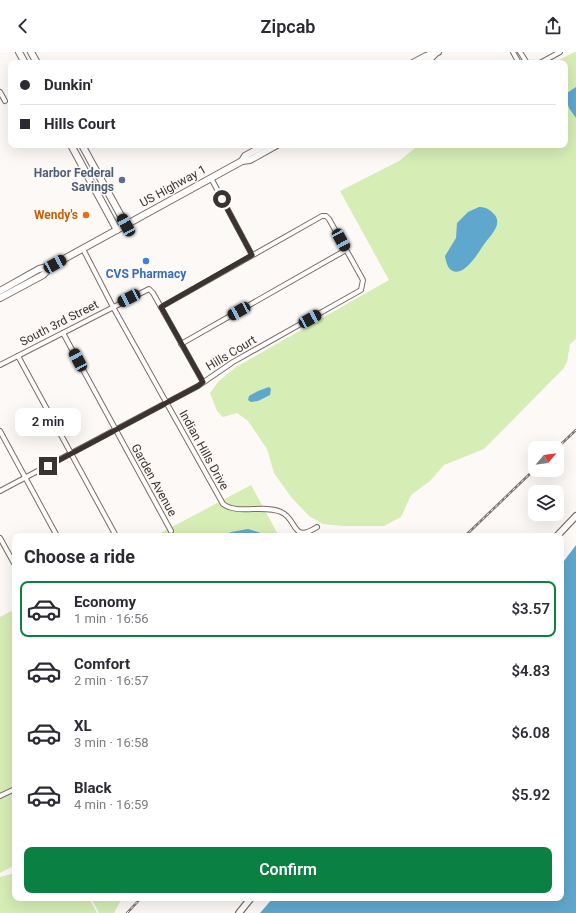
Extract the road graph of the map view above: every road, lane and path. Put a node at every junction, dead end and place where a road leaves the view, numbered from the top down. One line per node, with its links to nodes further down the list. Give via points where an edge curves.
1 (560, 52): 5 (street)
2 (437, 53): 3 (main road); 4 (main road)
3 (419, 60)
4 (429, 60)
5 (545, 60)
6 (0, 92): 7 (street)
7 (4, 101)
8 (73, 148): 15 (main road)
9 (84, 148): 14 (main road)
10 (260, 148): 12 (main road, US Highway 1, via 245,156)
11 (272, 148): 12 (main road, US Highway 1, via 250,160)
12 (242, 161): 13 (main road, US Highway 1)
13 (211, 178): 14 (main road, US Highway 1); 18 (street)
14 (126, 225): 15 (main road, US Highway 1)
15 (117, 230): 16 (main road, US Highway 1)
16 (83, 249): 19 (main road, US Highway 1); 22 (street, Indian Hills Drive)
17 (346, 250): 18 (street, via 329,219 322,216); 25 (street); 28 (street, Hills Court, via 363,280 361,290 233,362)
18 (252, 255): 23 (street)
19 (53, 265): 20 (main road, US Highway 1, via 39,269); 21 (main road, US Highway 1, via 43,275)
20 (0, 291)
21 (0, 298)
22 (113, 307): 23 (street, South 3rd Street, via 149,289); 24 (street, South 3rd Street); 29 (street, Indian Hills Drive)
23 (161, 307): 25 (street)
24 (63, 333): 26 (street, South 3rd Street); 30 (street, Garden Avenue)
25 (181, 344): 28 (street)
26 (18, 356): 27 (street, South 3rd Street); 32 (street)
27 (0, 365)
28 (203, 382): 29 (street, Hills Court)
29 (167, 403): 30 (street, Hills Court); 36 (street, Indian Hills Drive, via 223,504 234,508 282,512 288,516 296,531 301,533)
30 (116, 430): 32 (street, Hills Court); 37 (street, Garden Avenue)
31 (0, 431): 33 (street)
32 (71, 454): 33 (street, Hills Court); 39 (street)
33 (26, 478): 34 (street, Hills Court); 38 (street)
34 (0, 491)
35 (576, 516): 40 (main road)
36 (317, 527)
37 (170, 531)
38 (55, 533)
39 (114, 533)
40 (560, 533)
41 (0, 538): 42 (street)
42 (12, 560)
43 (12, 790): 44 (street)
44 (0, 796)
45 (249, 901): 46 (main road)
46 (239, 913)

